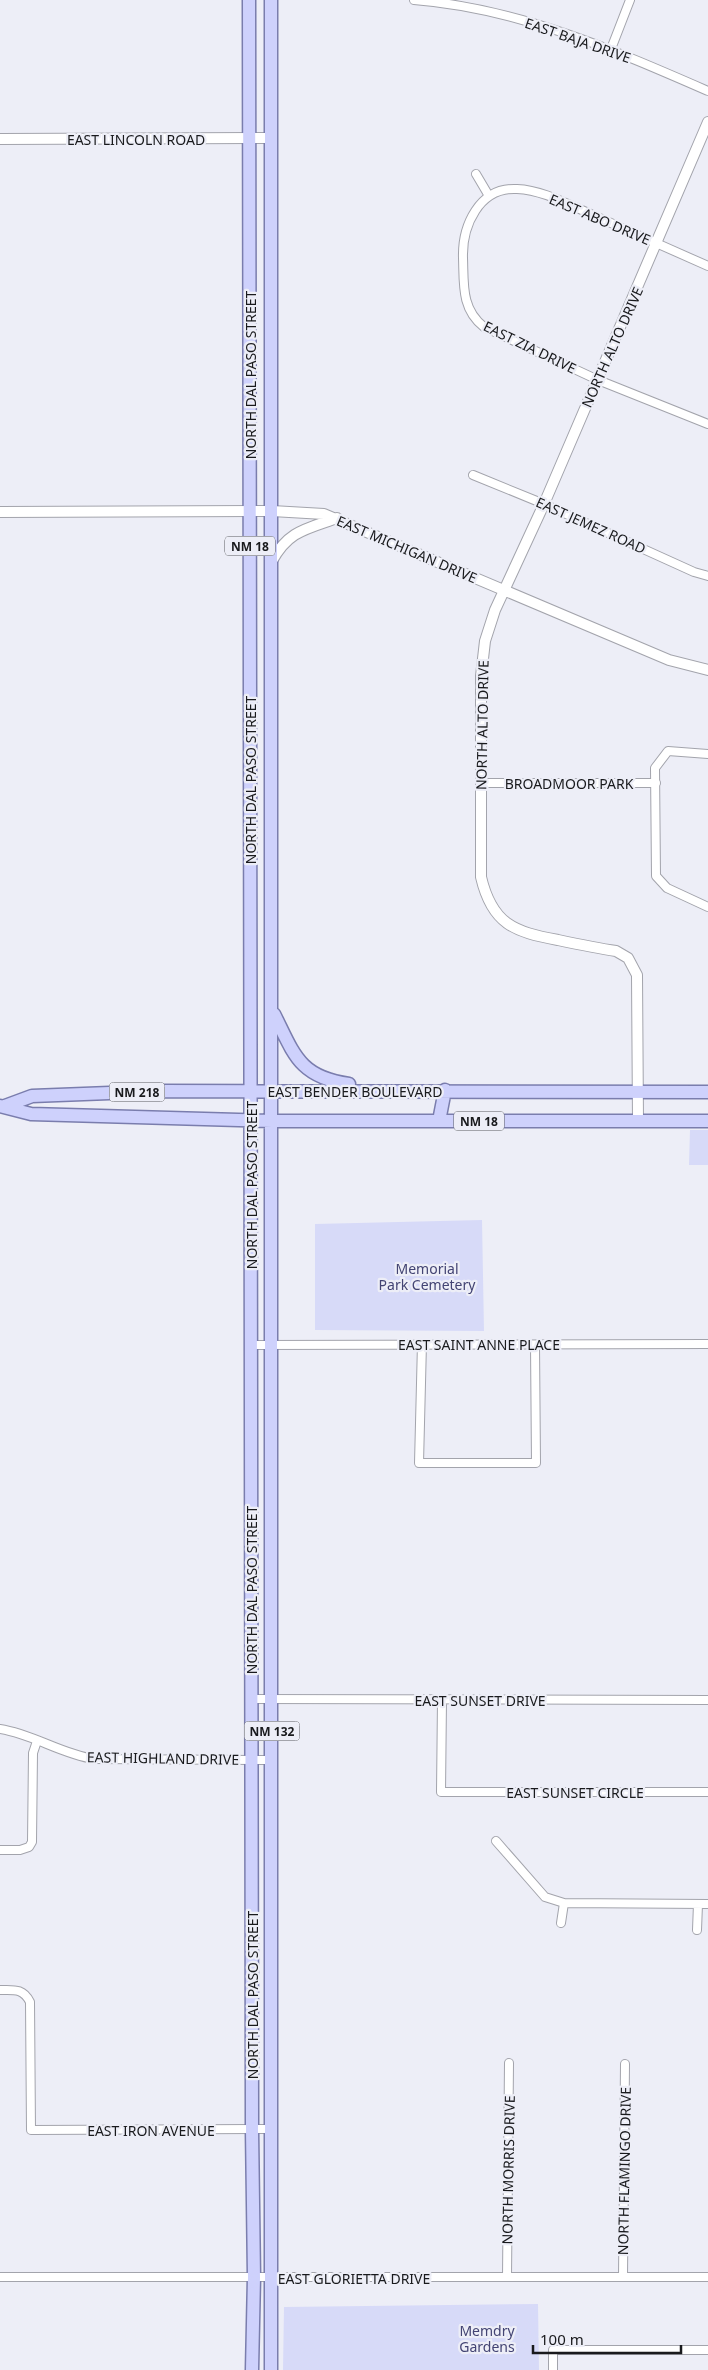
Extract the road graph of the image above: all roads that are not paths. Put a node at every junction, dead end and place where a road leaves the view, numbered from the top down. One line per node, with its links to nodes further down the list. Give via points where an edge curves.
1 (249, 0): 8 (main road, NORTH DAL PASO STREET / NM 18)
2 (271, 0): 9 (main road, NORTH DAL PASO STREET / NM 18)
3 (414, 0): 5 (street, EAST BAJA DRIVE, via 544,25)
4 (630, 0): 5 (street)
5 (611, 49): 6 (street, EAST BAJA DRIVE)
6 (708, 91)
7 (708, 122): 13 (street, NORTH ALTO DRIVE)
8 (250, 138): 9 (street, EAST LINCOLN ROAD); 10 (street, EAST LINCOLN ROAD); 19 (main road, NORTH DAL PASO STREET / NM 18)
9 (271, 138): 20 (main road, NORTH DAL PASO STREET / NM 18)
10 (0, 139)
11 (476, 174): 12 (street)
12 (489, 196): 13 (street, EAST ABO DRIVE, via 515,189 530,191); 15 (street, EAST ZIA DRIVE, via 468,222 463,250 465,302 475,320)
13 (657, 243): 14 (street, EAST ABO DRIVE); 15 (street, NORTH ALTO DRIVE)
14 (708, 266)
15 (598, 380): 16 (street, EAST ZIA DRIVE); 18 (street, NORTH ALTO DRIVE)
16 (708, 424)
17 (473, 475): 18 (street, EAST JEMEZ ROAD)
18 (544, 504): 24 (street, EAST JEMEZ ROAD); 25 (street, NORTH ALTO DRIVE)
19 (250, 511): 20 (street, EAST MICHIGAN DRIVE); 21 (street, EAST MICHIGAN DRIVE); 34 (main road, NORTH DAL PASO STREET / NM 18)
20 (272, 511): 22 (street, EAST MICHIGAN DRIVE, via 307,512); 23 (main road, NORTH DAL PASO STREET / NM 18)
21 (0, 512)
22 (337, 518): 23 (street, via 288,537); 25 (street, EAST MICHIGAN DRIVE)
23 (272, 561): 31 (main road, NORTH DAL PASO STREET / NM 18)
24 (708, 576)
25 (503, 591): 26 (street, EAST MICHIGAN DRIVE, via 669,660); 28 (street, NORTH ALTO DRIVE, via 482,656)
26 (708, 670)
27 (708, 754): 29 (street, via 668,751 655,768)
28 (481, 783): 29 (street, BROADMOOR PARK); 36 (street, NORTH ALTO DRIVE, via 481,877 491,907 502,920 532,936 616,951 628,958 633,966 637,975)
29 (656, 783): 30 (street, via 656,876 667,888)
30 (708, 907)
31 (272, 1010): 32 (main road, via 288,1046 304,1066 320,1077); 35 (main road, NORTH DAL PASO STREET / NM 18)
32 (365, 1090): 33 (main road, EAST BENDER BOULEVARD / NM 18); 35 (main road, EAST BENDER BOULEVARD / NM 18)
33 (445, 1090): 36 (main road, EAST BENDER BOULEVARD / NM 18); 41 (main road)
34 (251, 1091): 35 (main road, EAST BENDER BOULEVARD / NM 218); 38 (main road, EAST BENDER BOULEVARD / NM 218, via 32,1096); 39 (main road, NORTH DAL PASO STREET / NM 132)
35 (272, 1091): 40 (main road, NORTH DAL PASO STREET / NM 132)
36 (638, 1091): 37 (main road, EAST BENDER BOULEVARD / NM 18); 42 (street, NORTH ALTO DRIVE)
37 (708, 1092)
38 (2, 1106): 39 (main road, EAST BENDER BOULEVARD, via 31,1114)
39 (250, 1121): 40 (main road, EAST BENDER BOULEVARD / NM 18); 47 (main road, NORTH DAL PASO STREET / NM 132)
40 (272, 1121): 41 (main road, EAST BENDER BOULEVARD / NM 18); 48 (main road, NORTH DAL PASO STREET / NM 132)
41 (439, 1121): 42 (main road, EAST BENDER BOULEVARD / NM 18)
42 (638, 1121): 43 (main road, EAST BENDER BOULEVARD / NM 18)
43 (708, 1121)
44 (422, 1343): 45 (street, EAST SAINT ANNE PLACE); 45 (street, via 419,1463 536,1463); 48 (street, EAST SAINT ANNE PLACE)
45 (535, 1344): 46 (street, EAST SAINT ANNE PLACE)
46 (708, 1344)
47 (251, 1345): 48 (street, EAST SAINT ANNE PLACE); 49 (main road, NORTH DAL PASO STREET / NM 132)
48 (272, 1345): 50 (main road, NORTH DAL PASO STREET / NM 132)
49 (251, 1699): 50 (street, EAST SUNSET DRIVE); 55 (main road, NORTH DAL PASO STREET / NM 132)
50 (272, 1699): 51 (street, EAST SUNSET DRIVE); 56 (main road, NORTH DAL PASO STREET / NM 132)
51 (442, 1700): 52 (street, EAST SUNSET DRIVE); 57 (street, EAST SUNSET CIRCLE, via 441,1792)
52 (708, 1700)
53 (0, 1729): 54 (street, EAST HIGHLAND DRIVE)
54 (37, 1741): 55 (street, EAST HIGHLAND DRIVE, via 94,1759); 59 (street, via 33,1753 33,1836 29,1847)
55 (251, 1760): 56 (street, EAST HIGHLAND DRIVE); 69 (main road, NORTH DAL PASO STREET / NM 132)
56 (272, 1760): 68 (main road, NORTH DAL PASO STREET / NM 132)
57 (708, 1792)
58 (496, 1841): 60 (street, via 545,1898)
59 (0, 1850)
60 (564, 1903): 61 (street); 63 (street)
61 (698, 1904): 62 (street); 64 (street)
62 (708, 1904)
63 (561, 1923)
64 (697, 1930)
65 (0, 1990): 69 (street, EAST IRON AVENUE, via 18,1990 26,1994 30,2002 31,2130)
66 (509, 2063): 72 (street, NORTH MORRIS DRIVE)
67 (625, 2064): 73 (street, NORTH FLAMINGO DRIVE)
68 (272, 2129): 69 (street, EAST IRON AVENUE); 74 (main road, NORTH DAL PASO STREET / NM 132)
69 (252, 2130): 71 (main road, NORTH DAL PASO STREET / NM 132)
70 (0, 2277): 71 (street, EAST GLORIETTA DRIVE)
71 (254, 2277): 74 (street, EAST GLORIETTA DRIVE); 77 (main road, NORTH DAL PASO STREET / NM 132)
72 (507, 2277): 73 (street, EAST GLORIETTA DRIVE); 74 (street, EAST GLORIETTA DRIVE)
73 (623, 2277): 75 (street, EAST GLORIETTA DRIVE)
74 (272, 2278): 78 (main road, NORTH DAL PASO STREET / NM 132)
75 (708, 2278)
76 (708, 2350): 79 (street, via 553,2350)
77 (252, 2370)
78 (271, 2370)
79 (553, 2370)

